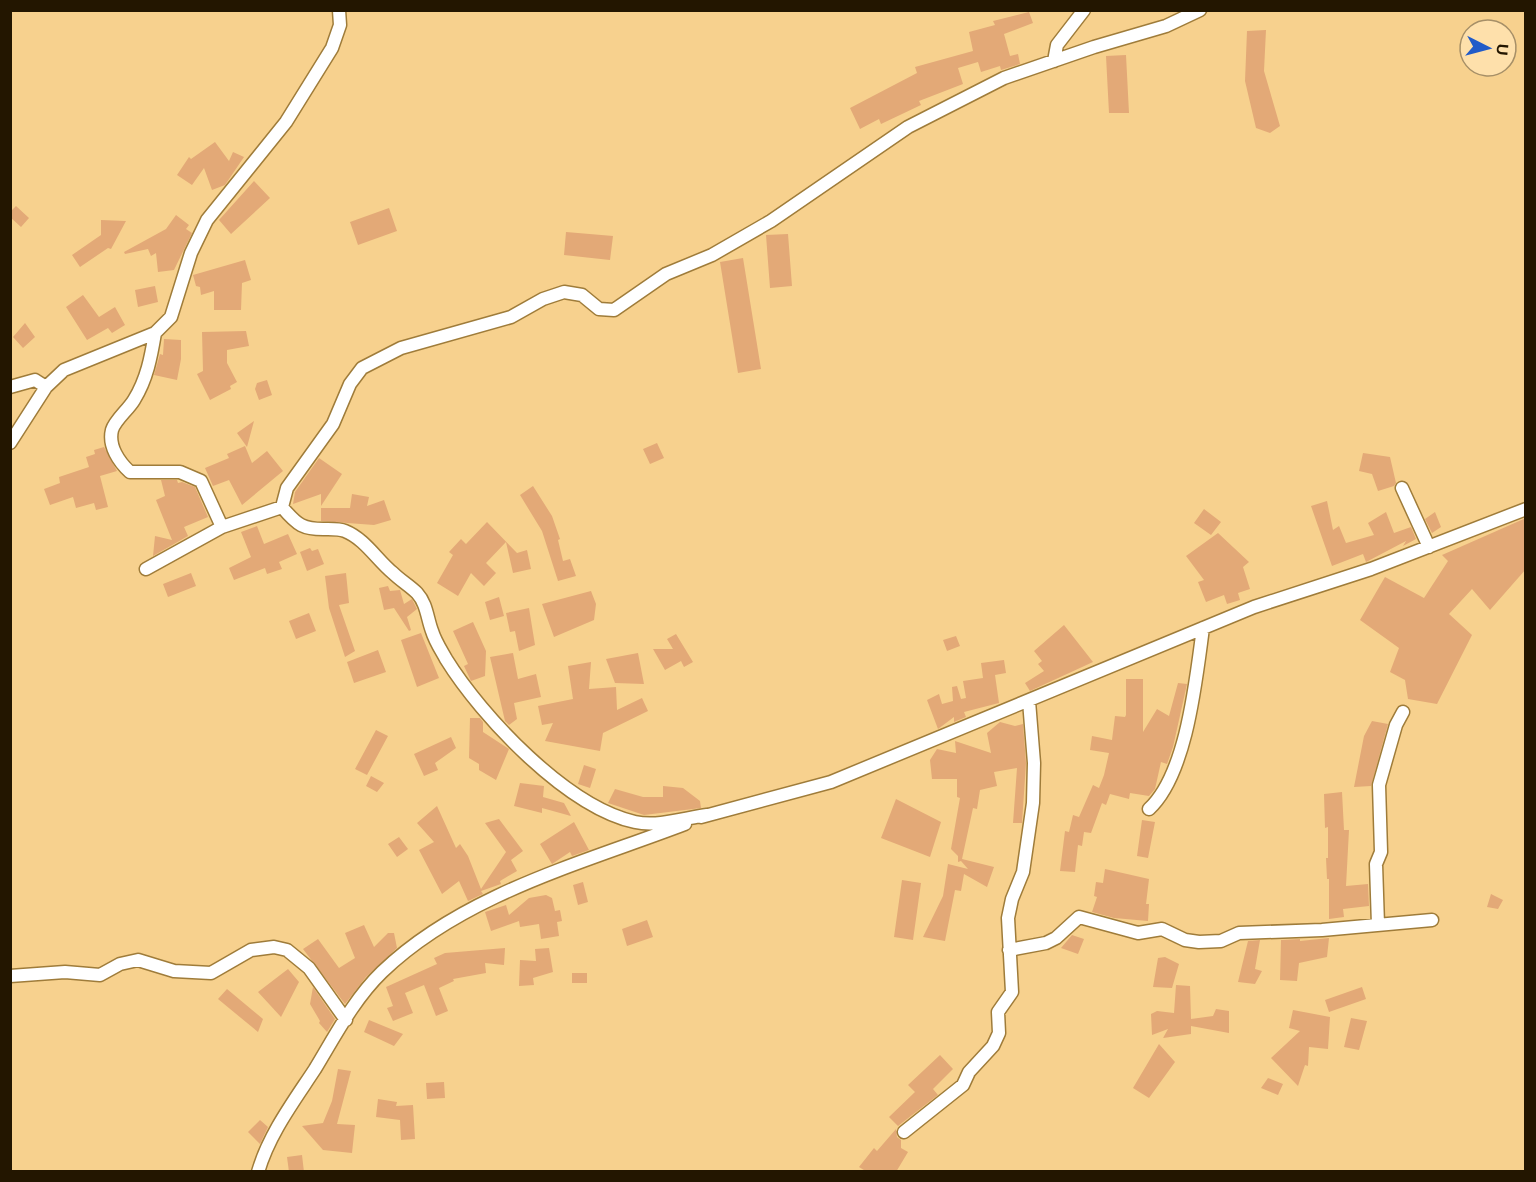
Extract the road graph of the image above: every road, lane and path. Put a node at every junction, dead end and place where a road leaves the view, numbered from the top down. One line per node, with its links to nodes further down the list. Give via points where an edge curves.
1 (339, 10): 5 (street, via 340,25 332,48 286,122 207,220 190,253 171,317)
2 (1084, 10): 4 (street, via 1057,45)
3 (1200, 10): 4 (street, via 1166,26)
4 (1054, 61): 10 (street, via 1004,78 908,127 771,221 712,255 666,274 614,310 599,309 582,295 564,292 511,317 401,348 362,368 350,384 333,424 287,488)
5 (156, 333): 7 (street, via 64,370); 12 (street, via 142,385 112,430 114,449 120,463 130,472 180,472 201,481)
6 (10, 387): 7 (street, via 35,380)
7 (46, 387): 8 (street)
8 (10, 443)
9 (1402, 488): 13 (street)
10 (282, 507): 12 (street); 19 (street, via 295,522 310,530 344,530 417,593 424,602 436,640 462,682 518,748 552,775 610,814 638,823)
11 (1526, 509): 13 (street)
12 (222, 527): 14 (street)
13 (1429, 547): 15 (street)
14 (146, 569)
15 (1203, 628): 16 (street); 18 (street, via 1184,736 1164,795)
16 (1029, 701): 19 (street, via 831,782); 22 (street, via 1033,803 1023,872 1008,918)
17 (1403, 712): 21 (street, via 1379,785)
18 (1149, 809)
19 (708, 815): 24 (street, via 511,887 428,936 382,972)
20 (1432, 920): 21 (street)
21 (1378, 925): 22 (street, via 1239,933 1199,942 1162,929 1138,933 1079,917 1046,943)
22 (1009, 950): 25 (street, via 1012,992 998,1012 999,1034 995,1044 969,1072 963,1085)
23 (10, 976): 24 (street, via 65,972 100,975 138,960 174,971 211,974 251,950 274,946 287,950 309,968)
24 (346, 1020): 26 (street, via 271,1138)
25 (904, 1132)
26 (258, 1172)

